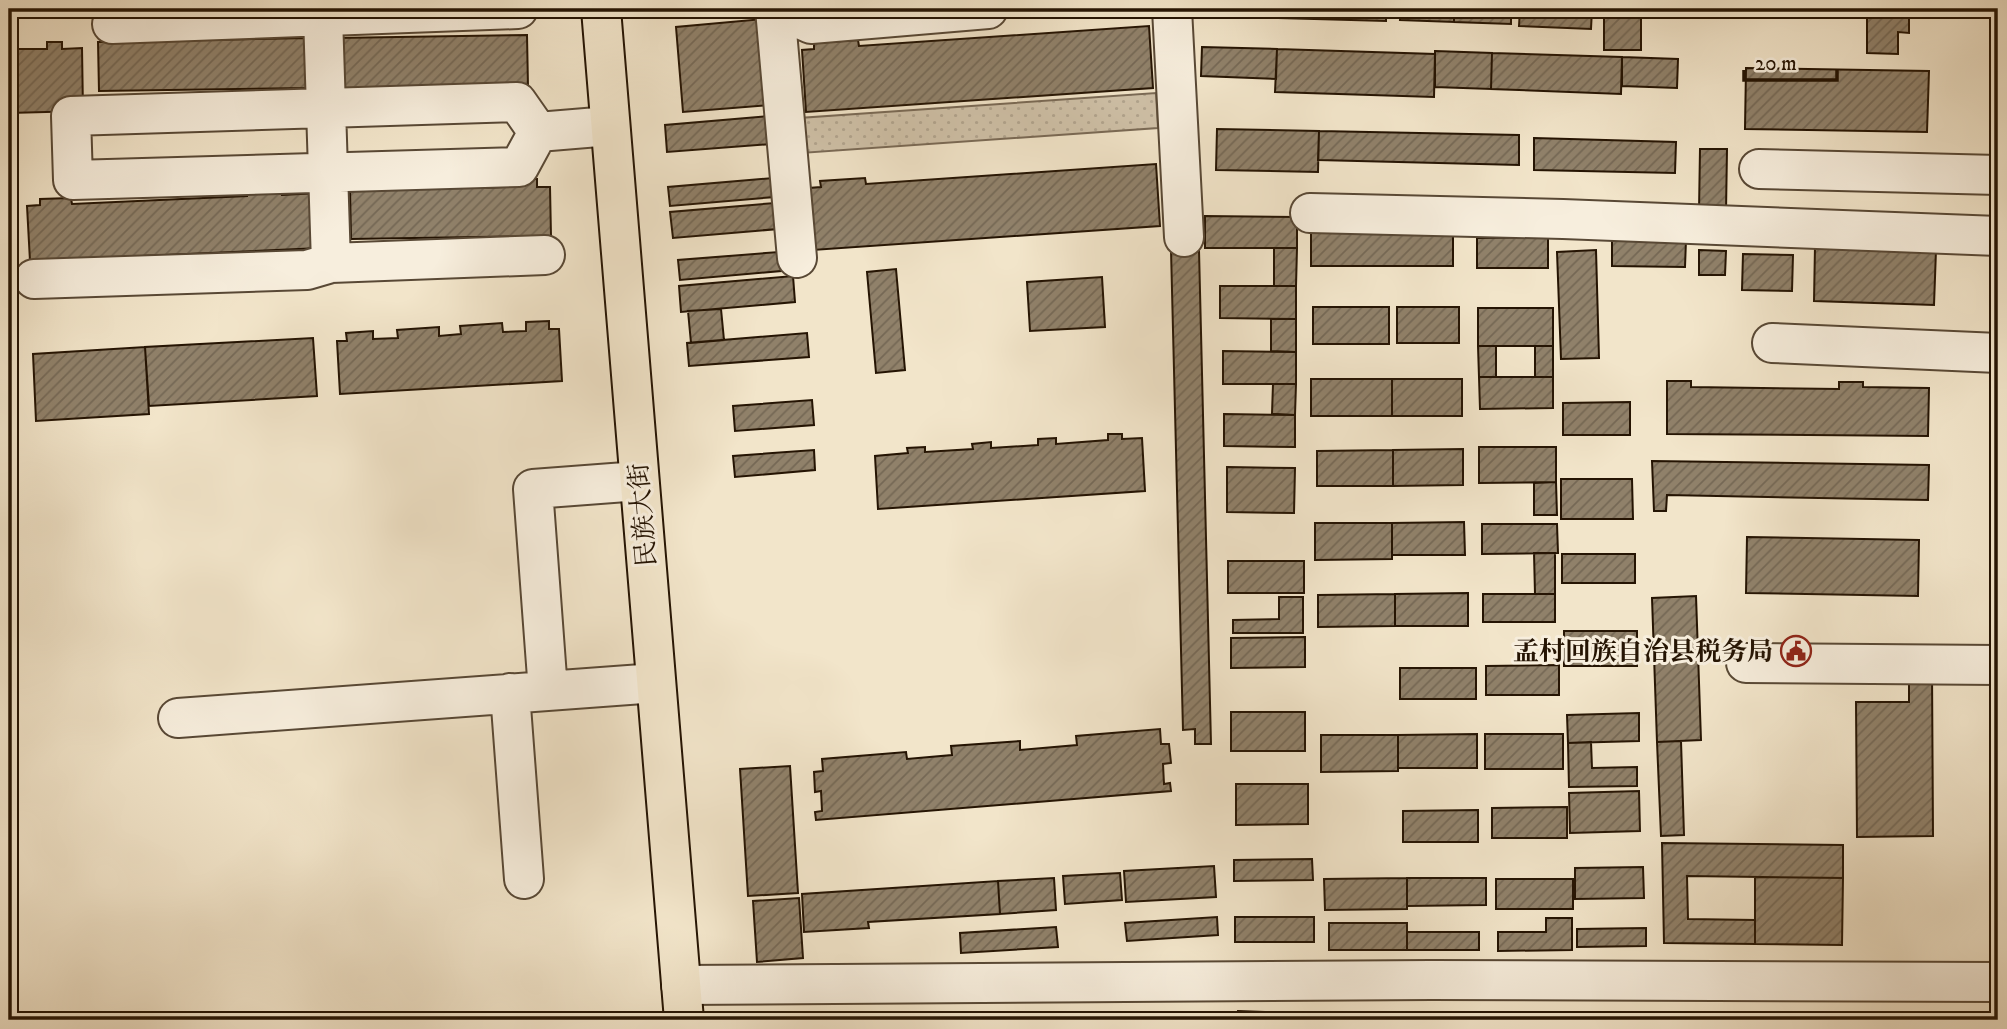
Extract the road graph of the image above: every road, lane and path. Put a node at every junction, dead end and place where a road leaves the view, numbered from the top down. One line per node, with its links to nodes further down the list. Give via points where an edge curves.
1 (518, 9): 6 (street)
2 (601, 9): 9 (main road, 民族大街)
3 (777, 9): 4 (street, via 811,23); 18 (street)
4 (988, 9)
5 (1172, 9): 16 (street)
6 (323, 16): 7 (street); 8 (street)
7 (112, 23)
8 (326, 108): 10 (street, via 517,102); 12 (street); 12 (street, via 71,116 73,180)
9 (610, 126): 10 (street); 23 (main road, 民族大街)
10 (538, 132): 12 (street, via 519,167)
11 (1759, 169): 13 (street)
12 (328, 172): 19 (street)
13 (1998, 175)
14 (1310, 213): 15 (street)
15 (1998, 236)
16 (1184, 237)
17 (545, 255): 19 (street)
18 (797, 258)
19 (331, 263): 20 (street, via 307,270)
20 (34, 279)
21 (1772, 343): 22 (street)
22 (1998, 353)
23 (639, 481): 26 (main road, 民族大街); 27 (street, via 533,489)
24 (1746, 663): 25 (street)
25 (1998, 665)
26 (656, 683): 27 (street); 32 (main road, 民族大街)
27 (548, 691): 28 (street)
28 (510, 693): 29 (street); 30 (street)
29 (178, 718)
30 (524, 879)
31 (1998, 982): 32 (street, via 1417,980)
32 (682, 1002)

